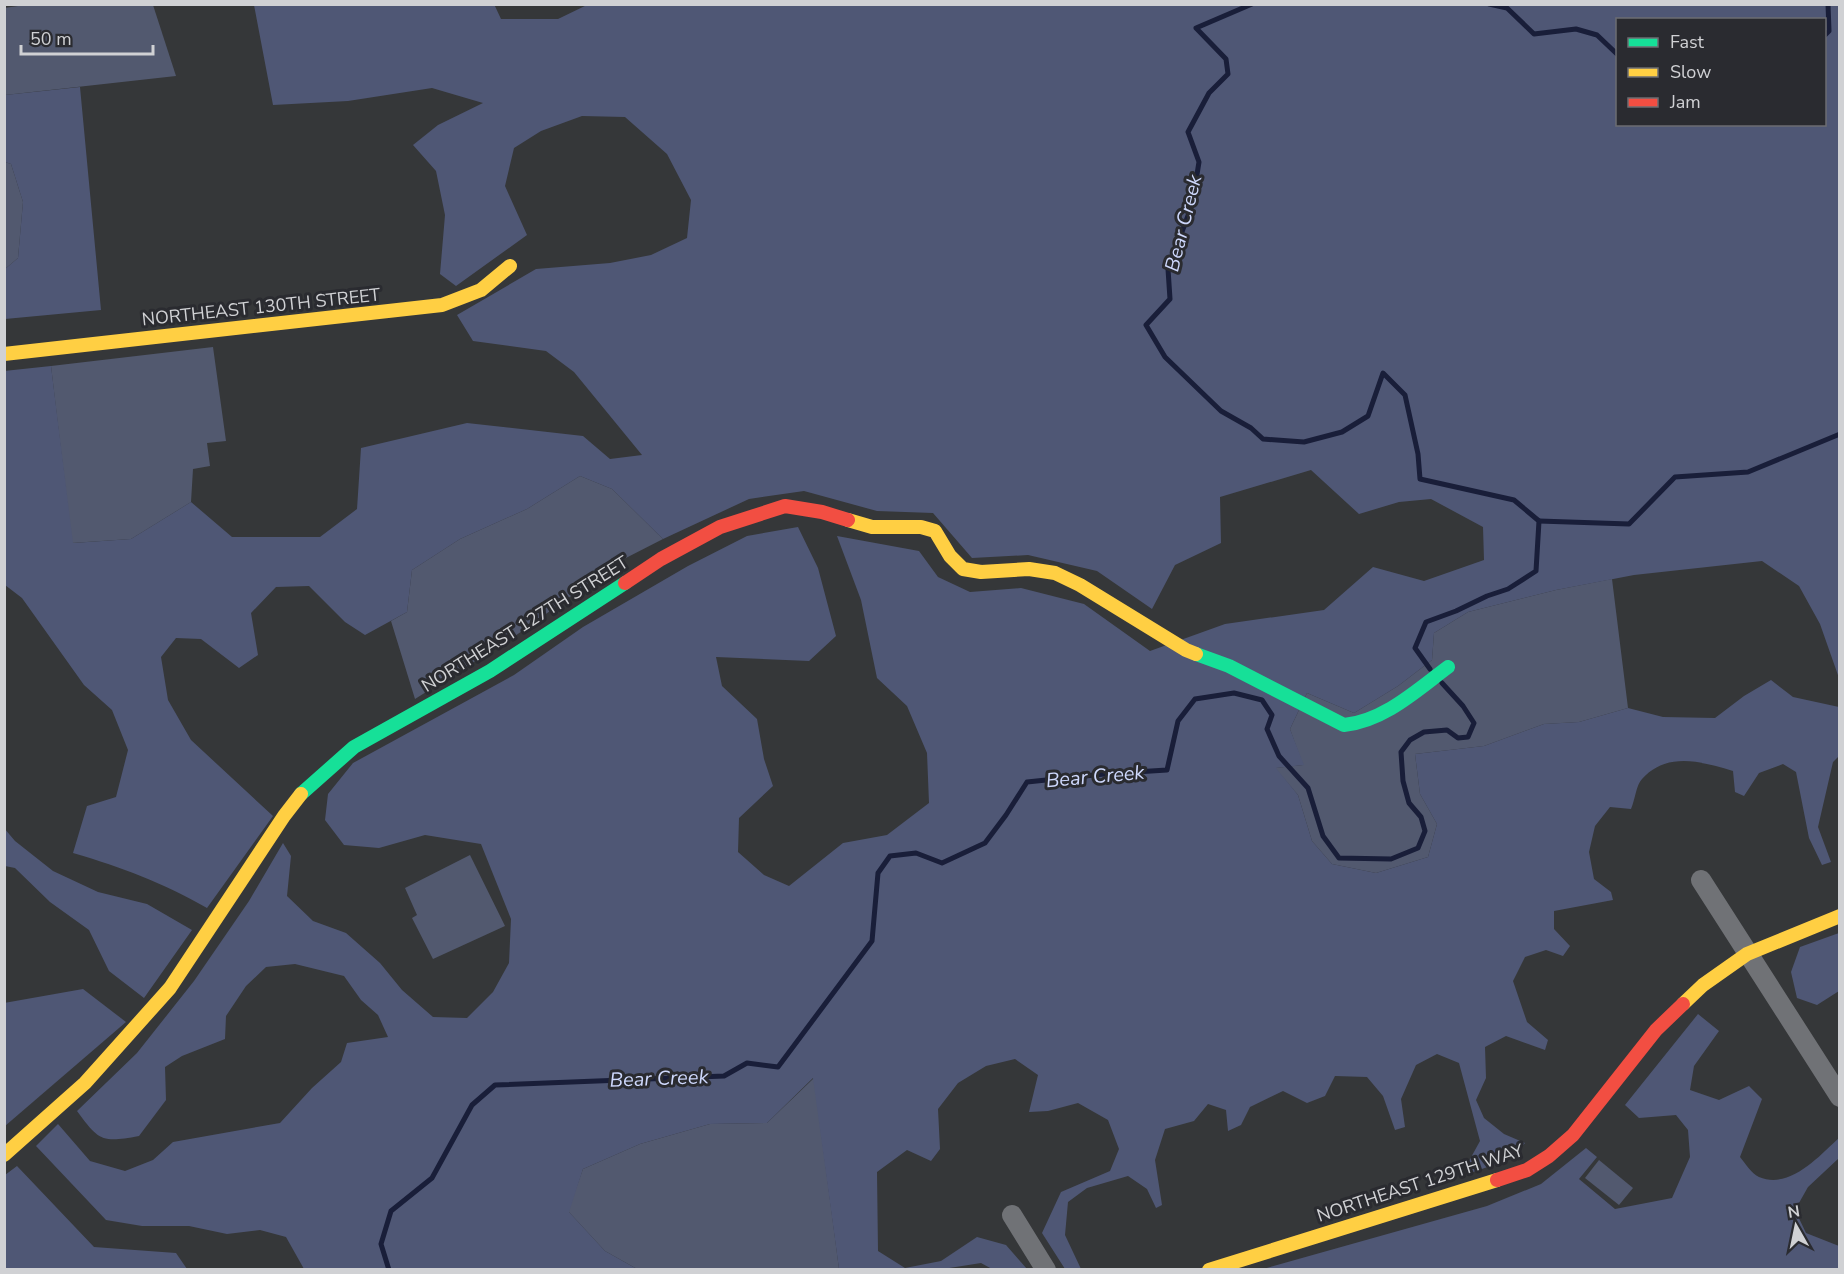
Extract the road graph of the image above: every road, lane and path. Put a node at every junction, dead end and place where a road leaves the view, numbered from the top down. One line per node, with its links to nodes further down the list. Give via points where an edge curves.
1 (510, 266): 2 (street, NORTHEAST 130TH STREET, via 481,290 442,305)
2 (4, 354)
3 (1448, 667): 8 (street, NORTHEAST 127TH STREET, via 1364,723 1344,725 1283,692 1186,650 1055,573 1029,568 981,572 963,568 950,556 935,531 921,527 872,527 785,506 720,527 661,559 490,671 354,747 327,769 284,816 163,996 85,1083)
4 (1701, 880): 6 (street)
5 (1839, 916): 6 (street, NORTHEAST 129TH WAY)
6 (1747, 954): 7 (street); 11 (street, NORTHEAST 129TH WAY, via 1703,985 1664,1023 1573,1136 1527,1170)
7 (1839, 1096)
8 (4, 1155)
9 (1012, 1215): 10 (street)
10 (1046, 1269)
11 (1209, 1269)

